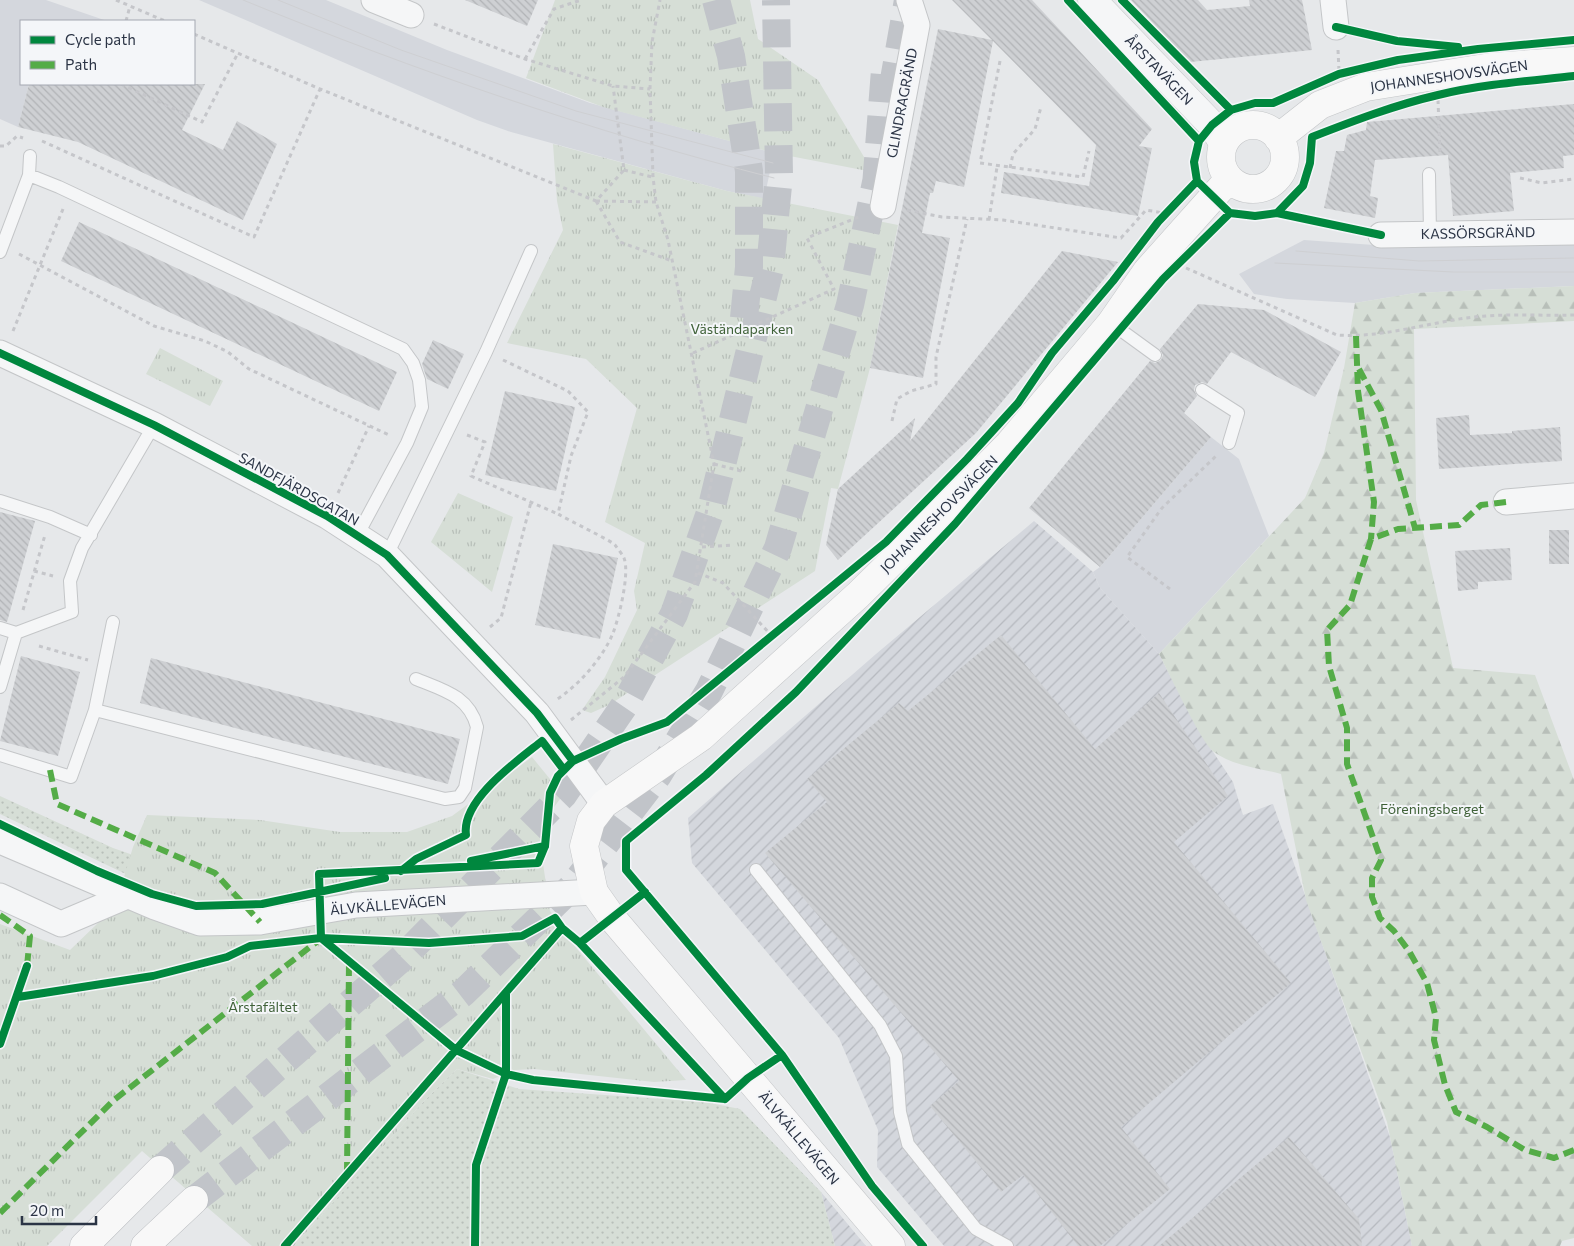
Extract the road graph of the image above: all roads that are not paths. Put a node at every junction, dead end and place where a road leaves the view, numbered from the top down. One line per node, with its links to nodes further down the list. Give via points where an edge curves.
1 (374, 0): 5 (street)
2 (910, 0): 14 (street, GLINDRAGRÄND, via 917,25)
3 (1092, 0): 9 (street, ÅRSTAVÄGEN, via 1212,125)
4 (1333, 0): 6 (street)
5 (411, 15)
6 (1336, 27)
7 (1574, 62): 8 (main road, JOHANNESHOVSVÄGEN, via 1491,67 1366,87 1320,106)
8 (1278, 138): 9 (main road, via 1267,128 1251,125 1234,130); 13 (main road, via 1285,152 1285,163 1274,182 1254,190)
9 (1223, 143): 13 (main road, via 1220,160)
10 (30, 156): 12 (lane)
11 (1429, 174): 16 (lane)
12 (29, 175): 18 (lane); 30 (lane, via 403,350 413,363 419,380 422,406 407,443)
13 (1231, 181): 20 (main road, JOHANNESHOVSVÄGEN, via 1146,271)
14 (883, 206)
15 (1574, 232): 16 (street, KASSÖRSGRÄND)
16 (1430, 234): 17 (street, KASSÖRSGRÄND)
17 (1381, 235)
18 (1, 248)
19 (530, 252): 31 (lane, via 486,352)
20 (1111, 323): 22 (lane); 39 (main road, JOHANNESHOVSVÄGEN, via 1009,444 858,595 701,736)
21 (1, 354): 24 (street, SANDFJÄRDSGATAN)
22 (1155, 355)
23 (1202, 390): 25 (lane, via 1238,413)
24 (154, 425): 29 (lane); 30 (street, SANDFJÄRDSGATAN, via 327,516)
25 (1229, 443)
26 (1574, 496): 28 (street)
27 (0, 501): 29 (lane, via 50,517)
28 (1506, 502)
29 (91, 535): 34 (lane, via 82,548 70,581 72,612)
30 (357, 536): 31 (street, SANDFJÄRDSGATAN)
31 (387, 555): 39 (street, SANDFJÄRDSGATAN, via 537,712)
32 (113, 622): 37 (lane)
33 (0, 628): 34 (lane)
34 (15, 636): 36 (lane)
35 (416, 679): 37 (lane, via 458,696 474,717 477,727 465,788 459,796 445,799)
36 (0, 687)
37 (95, 710): 38 (lane, via 71,778)
38 (0, 754)
39 (604, 804): 42 (main road, ÄLVKÄLLEVÄGEN, via 591,821 584,846)
40 (0, 841): 44 (street, ÄLVKÄLLEVÄGEN)
41 (756, 870): 50 (lane, via 880,1025 896,1056 900,1112 908,1144 976,1230)
42 (594, 892): 44 (street, ÄLVKÄLLEVÄGEN, via 356,905 260,922 200,923); 49 (main road, ÄLVKÄLLEVÄGEN, via 613,919)
43 (0, 896): 44 (street, via 61,924)
44 (128, 896)
45 (160, 1170): 47 (main road)
46 (194, 1200): 48 (main road)
47 (84, 1246)
48 (145, 1246)
49 (891, 1246)
50 (1007, 1246)

